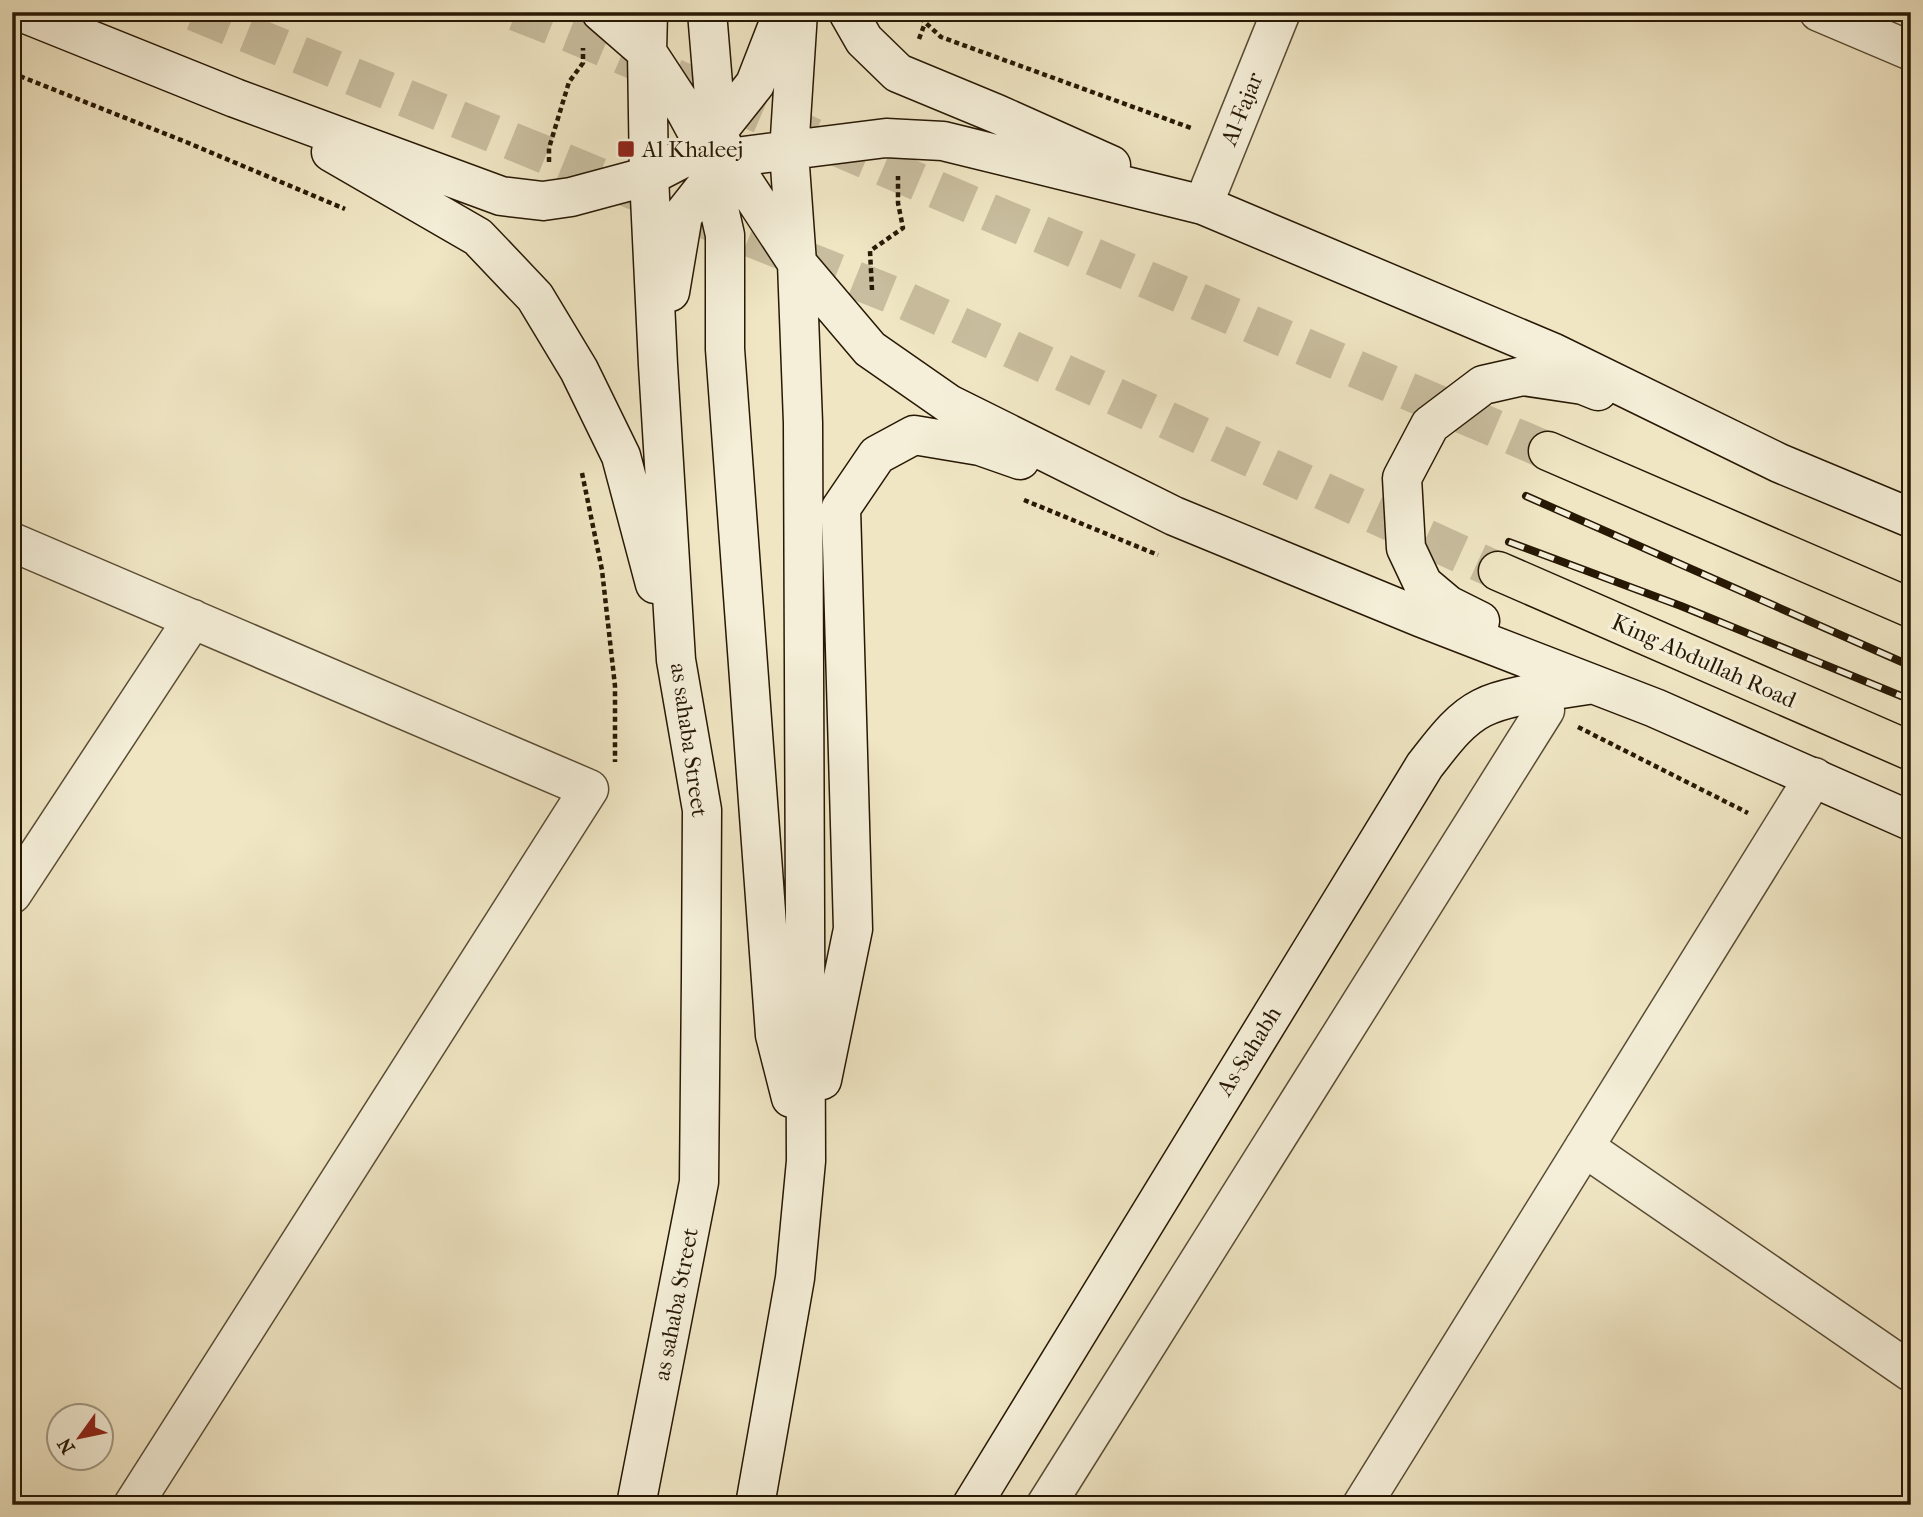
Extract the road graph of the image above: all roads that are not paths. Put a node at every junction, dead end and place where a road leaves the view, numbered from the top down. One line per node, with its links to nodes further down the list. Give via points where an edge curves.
1 (21, 12): 12 (street)
2 (601, 12): 11 (street)
3 (648, 12): 11 (street, as sahaba Street)
4 (707, 12): 14 (street)
5 (783, 12): 14 (street, via 755,84)
6 (798, 12): 13 (street)
7 (848, 12): 16 (street, via 864,40 898,73)
8 (1281, 12): 16 (street, Al-Fajar)
9 (1819, 12): 10 (street)
10 (1911, 51)
11 (647, 52): 14 (street); 15 (street, as sahaba Street)
12 (235, 98): 15 (street, via 501,196 548,201); 27 (street, via 478,237 535,297 579,370 621,456)
13 (789, 152): 14 (street); 16 (street, via 886,138 943,141); 17 (street)
14 (715, 154): 15 (street); 17 (street); 18 (street, via 683,215); 36 (street, via 724,235 724,349 775,1035)
15 (649, 176): 18 (street, as sahaba Street)
16 (1203, 205): 20 (street, via 1554,353)
17 (797, 263): 21 (street, via 870,349 949,404); 36 (street, via 803,424)
18 (658, 365): 27 (street, as sahaba Street)
19 (1548, 451): 25 (highway)
20 (1779, 463): 22 (street); 29 (street, via 1583,385 1523,376 1483,385 1430,425 1402,478 1406,548 1423,584 1448,605)
21 (1174, 516): 28 (street); 36 (street, via 980,446 914,435 877,455 841,508 853,929)
22 (1911, 518)
23 (12, 542): 26 (street)
24 (1498, 571): 31 (highway, King Abdullah Road)
25 (1911, 608)
26 (193, 619): 34 (street); 38 (street, via 589,789)
27 (676, 660): 39 (street, as sahaba Street, via 702,810 699,1182)
28 (1593, 684): 29 (street); 41 (street, As-Sahabh, via 1482,708 1456,728 1424,765)
29 (1655, 708): 32 (street)
30 (1545, 710): 42 (street)
31 (1911, 751)
32 (1814, 777): 33 (street); 35 (street)
33 (1911, 821)
34 (12, 894)
35 (1584, 1147): 37 (street); 43 (street)
36 (806, 1161): 40 (street, via 795,1278)
37 (1911, 1372)
38 (133, 1505)
39 (636, 1505)
40 (755, 1505)
41 (972, 1505)
42 (1046, 1505)
43 (1362, 1505)

